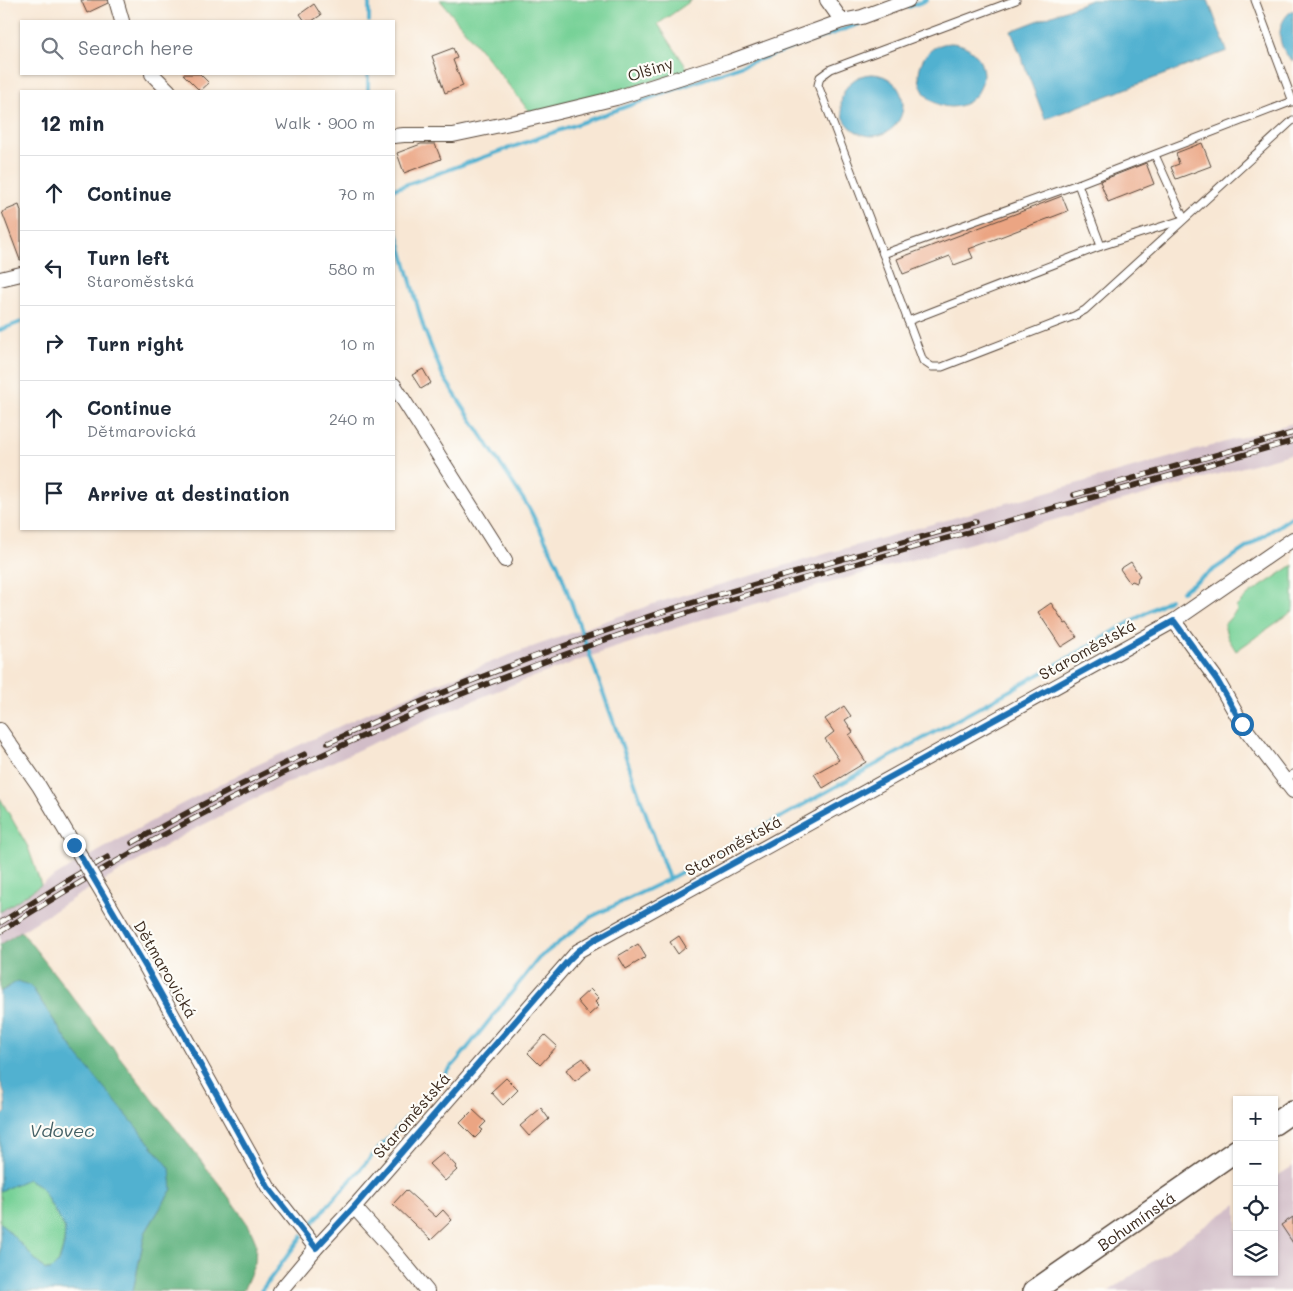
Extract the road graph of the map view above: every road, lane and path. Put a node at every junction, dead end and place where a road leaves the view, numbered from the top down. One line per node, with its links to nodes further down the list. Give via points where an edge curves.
1 (116, 0): 6 (street)
2 (827, 0): 7 (street)
3 (908, 0): 7 (street, Olšiny)
4 (1016, 0): 17 (lane, via 831,69 820,77 818,85)
5 (1255, 0): 10 (lane)
6 (122, 20)
7 (842, 21): 12 (street, Olšiny, via 616,98 453,135)
8 (153, 75): 9 (street)
9 (168, 90)
10 (1293, 101): 13 (lane)
11 (1293, 120): 15 (lane)
12 (395, 136)
13 (1155, 154): 14 (lane); 15 (lane)
14 (1078, 184): 16 (lane); 17 (lane)
15 (1184, 219): 16 (lane); 20 (lane, via 1085,310 942,367 932,367 923,361)
16 (1101, 246): 20 (lane)
17 (884, 254): 20 (lane)
18 (20, 274): 19 (street)
19 (0, 279)
20 (908, 321)
21 (395, 387): 23 (street)
22 (1293, 539): 24 (street, Staroměstská)
23 (505, 560)
24 (1174, 621): 26 (street, via 1217,680 1242,724); 30 (street, Staroměstská, via 578,951)
25 (0, 730): 31 (street, Dětmarovická, bridge, via 39,786 105,897 268,1187)
26 (1290, 782)
27 (1293, 1111): 28 (main road)
28 (1278, 1121)
29 (1233, 1153): 34 (main road, Bohumínská)
30 (354, 1207): 31 (street, Staroměstská); 33 (street)
31 (312, 1243): 32 (street, Staroměstská)
32 (280, 1291)
33 (427, 1291)
34 (1034, 1291)

